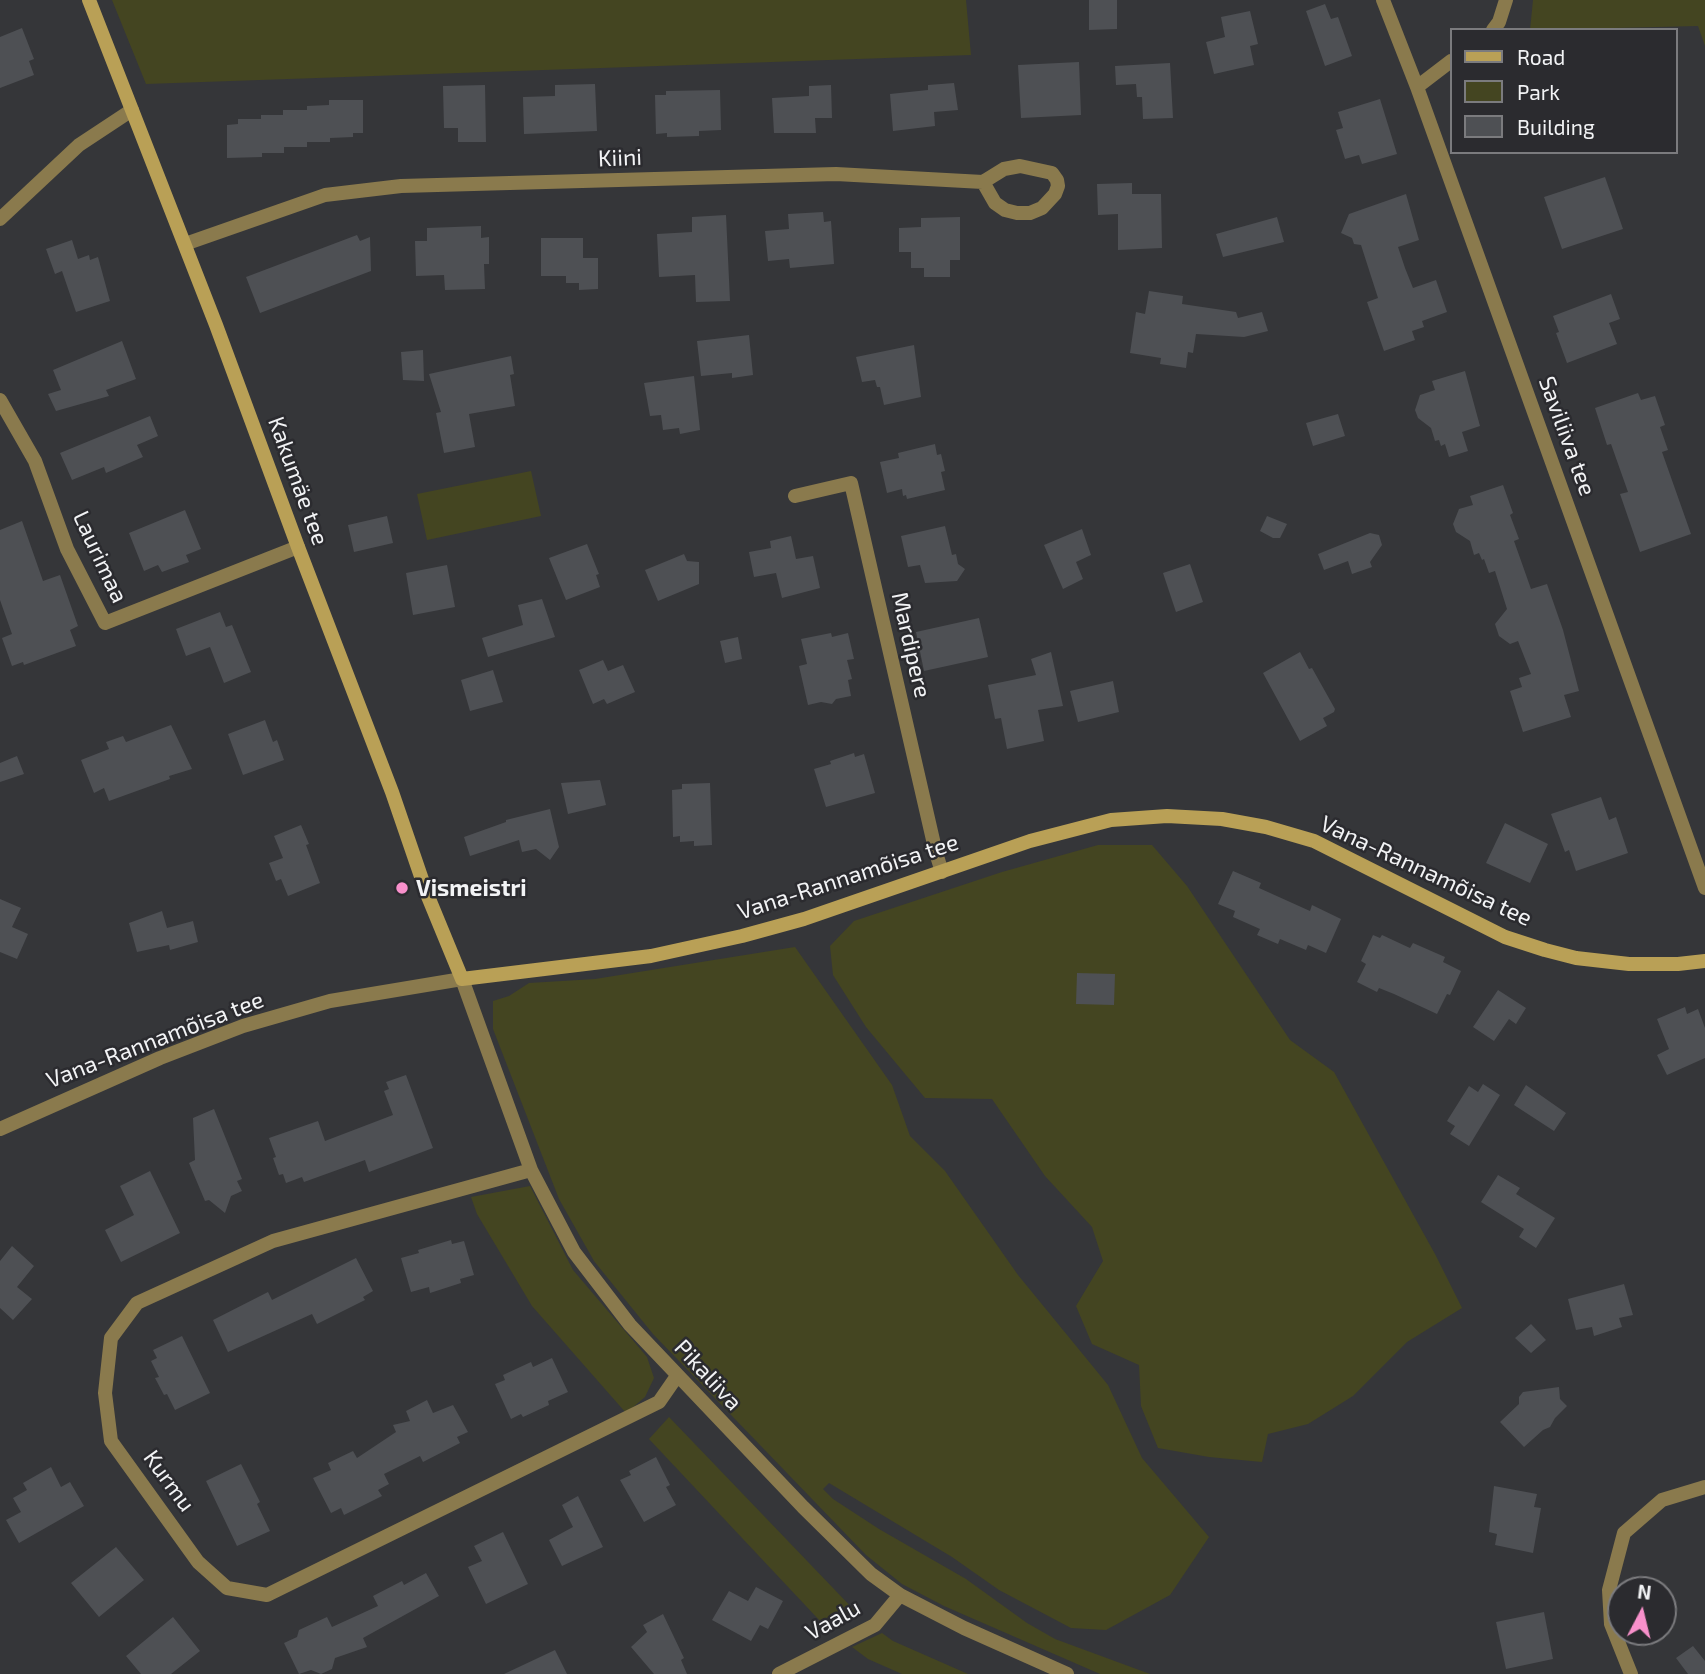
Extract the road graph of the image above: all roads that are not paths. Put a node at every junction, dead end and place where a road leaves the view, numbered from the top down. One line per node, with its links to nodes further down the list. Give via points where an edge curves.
1 (89, 0): 7 (street, Kakumäe tee)
2 (1383, 0): 6 (street, Saviliiva tee)
3 (1506, 0): 4 (street)
4 (1494, 28)
5 (1450, 62): 6 (street)
6 (1417, 86): 15 (street, Saviliiva tee)
7 (132, 110): 9 (street, via 79,145); 10 (street, Kakumäe tee)
8 (983, 182): 8 (street, Kiini, via 1020,166 1052,173 1058,190 1049,202 1030,213 1017,214 995,203); 10 (street, Kiini, via 836,174 401,186 325,195)
9 (0, 219)
10 (185, 244): 13 (street, Kakumäe tee)
11 (0, 400): 13 (street, Laurimaa, via 35,461 67,549 105,624)
12 (795, 496): 14 (street, Mardipere, via 850,483)
13 (298, 547): 17 (street, Kakumäe tee)
14 (942, 872): 16 (street, Vana-Rannamõisa tee, via 1030,841 1111,820 1222,819 1314,841 1505,937 1545,950 1629,964); 17 (street, Vana-Rannamõisa tee, via 804,919 651,956)
15 (1705, 888)
16 (1705, 961)
17 (462, 979): 18 (street, Vana-Rannamõisa tee, via 330,1001 243,1026); 19 (street, Pikaliiva)
18 (0, 1129)
19 (531, 1170): 20 (street, Pikaliiva, via 574,1252 630,1325); 20 (street, Kurmu, via 273,1241 136,1304 111,1338 105,1393 111,1441 198,1562 226,1588 267,1595 659,1402)
20 (677, 1376): 22 (street, Pikaliiva, via 870,1574)
21 (1705, 1487): 25 (street, via 1662,1500 1624,1533 1609,1590 1611,1624)
22 (900, 1595): 23 (street, Vaalu, via 875,1625); 24 (street, Pikaliiva)
23 (779, 1674)
24 (1067, 1674)
25 (1631, 1674)

